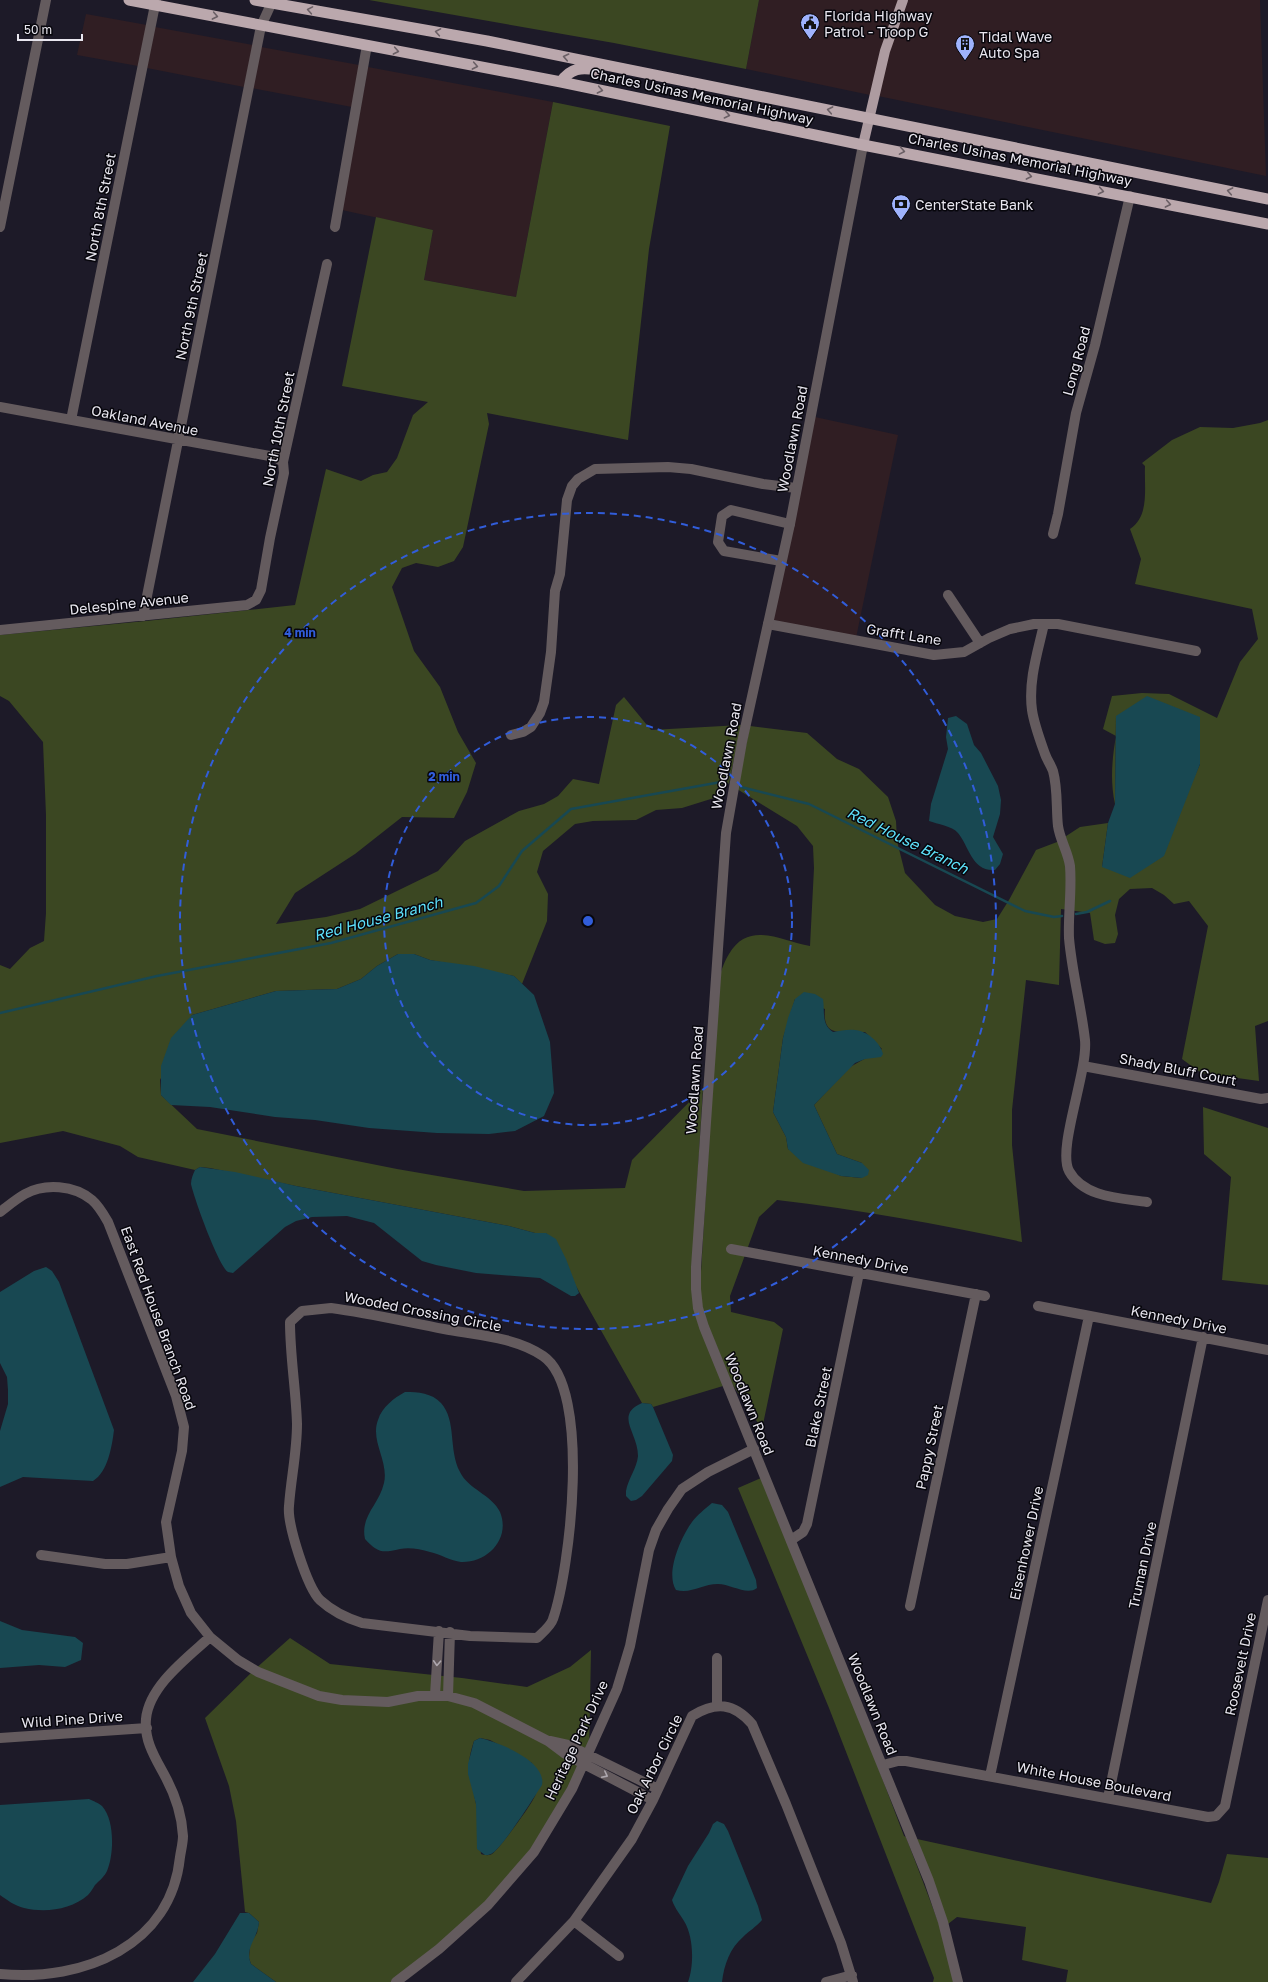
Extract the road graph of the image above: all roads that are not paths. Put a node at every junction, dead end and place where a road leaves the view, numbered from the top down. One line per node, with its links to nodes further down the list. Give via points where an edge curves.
1 (46, 0): 17 (street)
2 (129, 0): 5 (highway, Charles Usinas Memorial Highway)
3 (255, 0): 6 (highway, Charles Usinas Memorial Highway)
4 (903, 0): 11 (main road, via 885,50)
5 (156, 2): 7 (highway, Charles Usinas Memorial Highway, one-way to 7); 20 (street, North 8th Street)
6 (272, 2): 7 (street, North 9th Street); 10 (highway, Charles Usinas Memorial Highway, one-way to 6, via 487,40)
7 (261, 26): 8 (highway, Charles Usinas Memorial Highway); 21 (street, North 9th Street)
8 (367, 45): 9 (highway, Charles Usinas Memorial Highway, one-way to 9); 16 (street)
9 (561, 82): 10 (highway, via 572,71 583,68 710,93); 12 (highway, Charles Usinas Memorial Highway, one-way to 12)
10 (757, 95): 11 (highway, Charles Usinas Memorial Highway, one-way to 10)
11 (868, 117): 12 (main road); 14 (highway, Charles Usinas Memorial Highway, one-way to 11)
12 (863, 145): 13 (highway, Charles Usinas Memorial Highway, one-way to 13); 23 (street, Woodlawn Road)
13 (1130, 196): 15 (highway, Charles Usinas Memorial Highway, one-way to 15); 25 (street, Long Road, via 1095,345 1076,413)
14 (1268, 199)
15 (1268, 224)
16 (335, 226)
17 (0, 227)
18 (327, 264): 22 (street, North 10th Street)
19 (0, 407): 20 (street, Oakland Avenue)
20 (71, 420): 21 (street, Oakland Avenue)
21 (177, 440): 22 (street, Oakland Avenue, via 275,457); 29 (street, North 9th Street)
22 (283, 462): 28 (street, North 10th Street, via 284,473)
23 (796, 488): 24 (street, Woodlawn Road); 35 (street, via 692,469 652,466 595,469 578,479 572,486 567,500 544,702 531,727)
24 (790, 524): 26 (street, Woodlawn Road); 26 (street, via 731,510 722,516 718,542 724,551)
25 (1053, 534)
26 (782, 561): 30 (street, Woodlawn Road)
27 (948, 596): 33 (street)
28 (258, 598): 29 (street, Delespine Avenue, via 247,605)
29 (143, 616): 32 (street, Delespine Avenue)
30 (768, 624): 33 (street, Grafft Lane, via 934,655 964,652); 47 (street, Woodlawn Road, via 742,742 726,833 696,1267 698,1308 704,1328)
31 (1044, 624): 33 (street, Grafft Lane, via 1010,629); 34 (street, Grafft Lane, via 1058,624); 36 (street, via 1032,682 1032,710 1052,770 1058,801 1058,827 1070,867 1069,936 1073,978 1085,1042)
32 (0, 630)
33 (980, 643)
34 (1196, 651)
35 (511, 735)
36 (1083, 1066): 37 (street, Shady Bluff Court, via 1261,1099); 38 (street, via 1068,1140 1066,1163 1070,1172 1078,1183 1091,1191)
37 (1268, 1098)
38 (1147, 1202)
39 (0, 1212): 50 (street, East Red House Branch Road, via 25,1194 42,1188 56,1187 75,1191 92,1200 108,1222 176,1396 184,1427 182,1451 166,1522)
40 (731, 1249): 41 (street, Kennedy Drive)
41 (859, 1273): 42 (street, Kennedy Drive); 48 (street, Blake Street, via 808,1524 803,1532)
42 (980, 1295): 52 (street, Pappy Street)
43 (1038, 1306): 44 (street, Kennedy Drive)
44 (1089, 1316): 45 (street, Kennedy Drive); 65 (street, Eisenhower Drive)
45 (1203, 1338): 46 (street, Kennedy Drive); 67 (street, Truman Drive)
46 (1268, 1350)
47 (754, 1448): 48 (street, Woodlawn Road); 63 (street, Heritage Park Drive, via 682,1489 656,1530 649,1550 630,1646 617,1689)
48 (791, 1540): 64 (street, Woodlawn Road)
49 (41, 1555): 50 (street, via 105,1564 128,1564)
50 (171, 1557): 55 (street, East Red House Branch Road, via 179,1586 191,1613)
51 (1268, 1600): 61 (street, Roosevelt Drive)
52 (910, 1606)
53 (439, 1631): 54 (street, Wooded Crossing Circle); 54 (street, Wooded Crossing Circle, via 362,1623 346,1618 318,1598 305,1574 291,1526 289,1507 296,1460 290,1322 302,1311 331,1308 348,1310 513,1343 544,1357 555,1371 570,1412 573,1489 572,1520 552,1621 537,1638 470,1636); 57 (street, one-way to 57)
54 (450, 1632): 58 (street)
55 (210, 1637): 57 (street, East Red House Branch Road, via 238,1660 258,1672 319,1696 388,1702); 60 (street, via 162,1684 149,1706)
56 (717, 1658): 59 (street)
57 (435, 1695): 58 (street, East Red House Branch Road)
58 (448, 1696): 63 (street, East Red House Branch Road, via 474,1703 548,1741 568,1745)
59 (717, 1705): 66 (street, Oak Arbor Circle, via 692,1716); 72 (street, via 743,1714 752,1724 841,1943)
60 (147, 1728): 62 (street, Wild Pine Drive); 71 (street, via 147,1740 153,1756 167,1779 176,1802 183,1836 173,1893 158,1921 141,1942 120,1959 98,1971 66,1981 33,1981)
61 (1240, 1734): 67 (street, White House Boulevard, via 1224,1806 1216,1816 1208,1817)
62 (0, 1738)
63 (586, 1760): 66 (street, East Red House Branch Road); 68 (street, East Red House Branch Road, one-way to 68); 73 (street, Heritage Park Drive, via 572,1789 534,1852 488,1905 439,1950)
64 (883, 1765): 65 (street, White House Boulevard, via 906,1760); 76 (street, Woodlawn Road, via 943,1922)
65 (990, 1776): 67 (street, White House Boulevard)
66 (658, 1789): 68 (street, Oak Arbor Circle)
67 (1108, 1798)
68 (653, 1800): 69 (street, Oak Arbor Circle, via 632,1839)
69 (574, 1921): 70 (street); 74 (street, Oak Arbor Circle)
70 (619, 1956)
71 (0, 1974)
72 (852, 1979): 75 (street)
73 (396, 1982)
74 (516, 1982)
75 (826, 1982)
76 (958, 1982)

